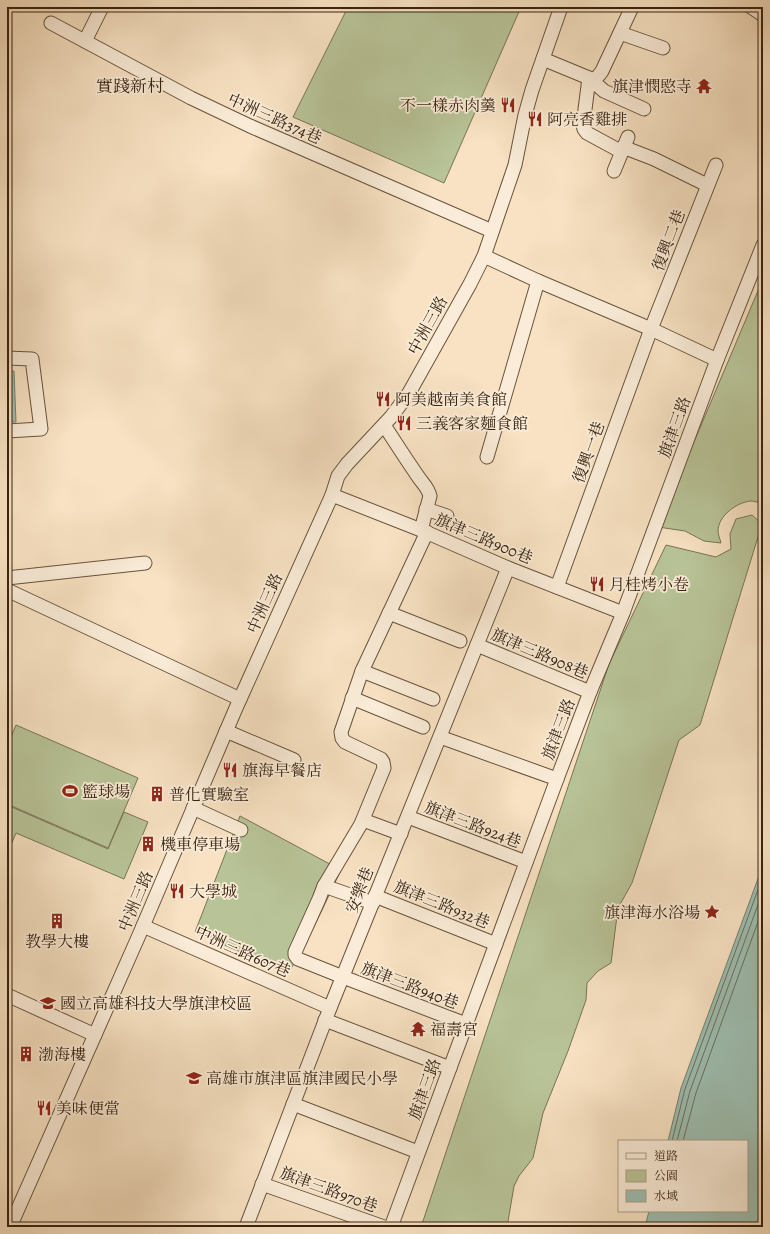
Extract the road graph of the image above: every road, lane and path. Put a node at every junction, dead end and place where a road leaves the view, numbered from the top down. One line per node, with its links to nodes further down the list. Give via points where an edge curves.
1 (102, 7): 8 (street)
2 (561, 7): 10 (street, 中洲三路)
3 (632, 7): 7 (street)
4 (751, 7): 5 (street)
5 (763, 15)
6 (50, 22): 8 (street, 中洲三路374巷)
7 (620, 33): 9 (street); 11 (street, via 602,71)
8 (85, 41): 17 (street, 中洲三路374巷, via 191,98 250,126)
9 (663, 48)
10 (543, 59): 11 (street); 17 (street, 中洲三路, via 525,115 515,165)
11 (591, 79): 12 (street, via 604,91); 13 (street, via 584,129 587,133)
12 (644, 108)
13 (624, 145): 15 (street); 16 (street)
14 (716, 164): 16 (street, 復興二巷)
15 (614, 171)
16 (707, 185): 21 (street, 復興二巷)
17 (492, 231): 19 (street, 中洲三路)
18 (763, 246): 23 (street, 旗津三路)
19 (484, 256): 20 (street); 24 (street, 中洲三路, via 409,393)
20 (538, 281): 21 (street); 26 (street)
21 (651, 328): 23 (street); 34 (street, 復興一巷)
22 (7, 358): 25 (street, via 32,359 41,429)
23 (717, 360): 37 (street, 旗津三路)
24 (384, 425): 27 (street, 中洲三路, via 338,476); 28 (street, via 428,488 430,496)
25 (7, 431)
26 (487, 457)
27 (332, 495): 30 (street, 旗津三路900巷); 43 (street, 中洲三路)
28 (426, 509): 29 (street); 30 (street)
29 (447, 516)
30 (424, 531): 32 (street, 旗津三路900巷); 36 (street)
31 (145, 563): 33 (street)
32 (508, 568): 34 (street, 旗津三路900巷); 39 (street, 安樂巷)
33 (7, 578)
34 (557, 587): 37 (street, 旗津三路900巷)
35 (7, 590): 43 (street)
36 (389, 613): 38 (street); 40 (street)
37 (623, 613): 41 (street, 旗津三路)
38 (460, 641)
39 (477, 645): 41 (street, 旗津三路908巷); 47 (street, 安樂巷)
40 (362, 671): 42 (street); 44 (street)
41 (590, 692): 49 (street, 旗津三路)
42 (352, 698): 45 (street); 52 (street, via 341,732 342,738 384,762 384,768)
43 (240, 699): 46 (street, 中洲三路)
44 (434, 699)
45 (423, 727)
46 (226, 731): 48 (street); 50 (street, 中洲三路)
47 (440, 737): 49 (street); 51 (street, 安樂巷)
48 (294, 760)
49 (557, 779): 55 (street, 旗津三路)
50 (193, 808): 53 (street); 58 (street, 中洲三路)
51 (408, 817): 54 (street, 安樂巷); 55 (street, 旗津三路924巷)
52 (363, 820): 54 (street); 56 (street)
53 (241, 830)
54 (401, 834): 57 (street, 安樂巷)
55 (526, 862): 59 (street, 旗津三路)
56 (324, 886): 57 (street, 旗津三路932巷); 60 (street, 旗津三路940巷, via 295,955 298,959)
57 (374, 899): 59 (street, 旗津三路932巷); 60 (street, 安樂巷)
58 (143, 926): 62 (street, 中洲三路607巷); 65 (street, 中洲三路)
59 (496, 944): 64 (street, 旗津三路)
60 (342, 977): 62 (street, 安樂巷); 64 (street, 旗津三路940巷)
61 (7, 995): 65 (street)
62 (330, 1008): 63 (street, 安樂巷)
63 (325, 1020): 66 (street); 67 (street, 安樂巷)
64 (466, 1024): 66 (street, 旗津三路)
65 (95, 1035): 70 (street, 中洲三路)
66 (450, 1068): 68 (street, 旗津三路)
67 (293, 1104): 68 (street); 69 (street, 安樂巷)
68 (418, 1152): 73 (street, 旗津三路)
69 (262, 1184): 71 (street, 安樂巷); 72 (street, 旗津三路970巷)
70 (10, 1227)
71 (246, 1227)
72 (384, 1227)
73 (390, 1227)

